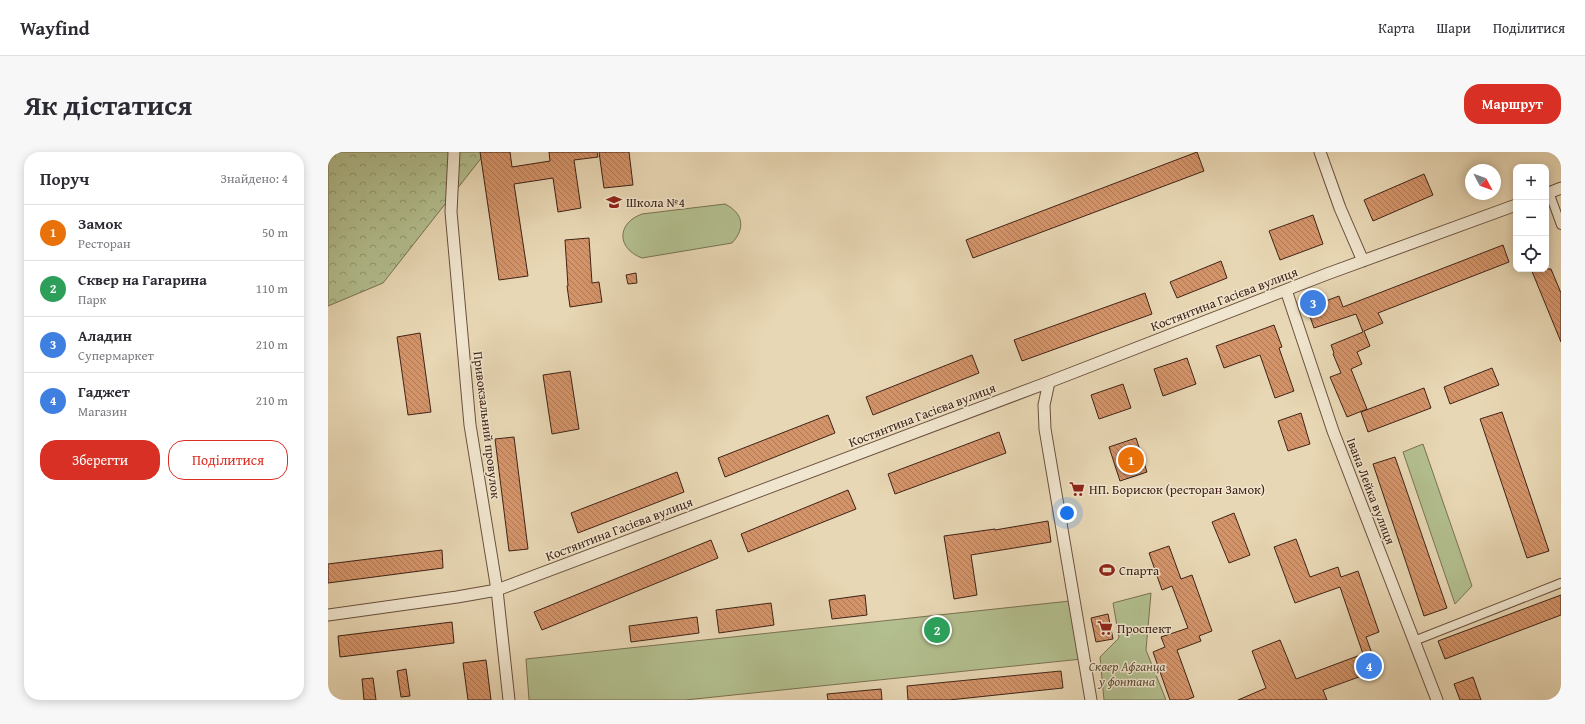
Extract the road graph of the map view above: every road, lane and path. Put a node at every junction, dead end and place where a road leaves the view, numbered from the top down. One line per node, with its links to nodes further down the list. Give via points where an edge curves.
1 (454, 152): 12 (street, Привокзальний провулок, via 451,212 470,418)
2 (1320, 152): 8 (street)
3 (1561, 188): 4 (street)
4 (1549, 193)
5 (1549, 195): 7 (street)
6 (1513, 206): 8 (street, Костянтина Гасієва вулиця)
7 (1561, 225)
8 (1363, 261): 9 (street, Костянтина Гасієва вулиця)
9 (1286, 290): 10 (street, Костянтина Гасієва вулиця); 14 (street, Івана Лейка вулиця, via 1333,431)
10 (1049, 382): 12 (street, Костянтина Гасієва вулиця); 16 (street, via 1044,405 1045,429)
11 (1561, 583): 14 (street)
12 (497, 590): 13 (street, Костянтина Гасієва вулиця); 15 (street, Привокзальний провулок)
13 (328, 615)
14 (1414, 640): 17 (street, Івана Лейка вулиця)
15 (509, 700)
16 (1091, 700)
17 (1436, 700)

